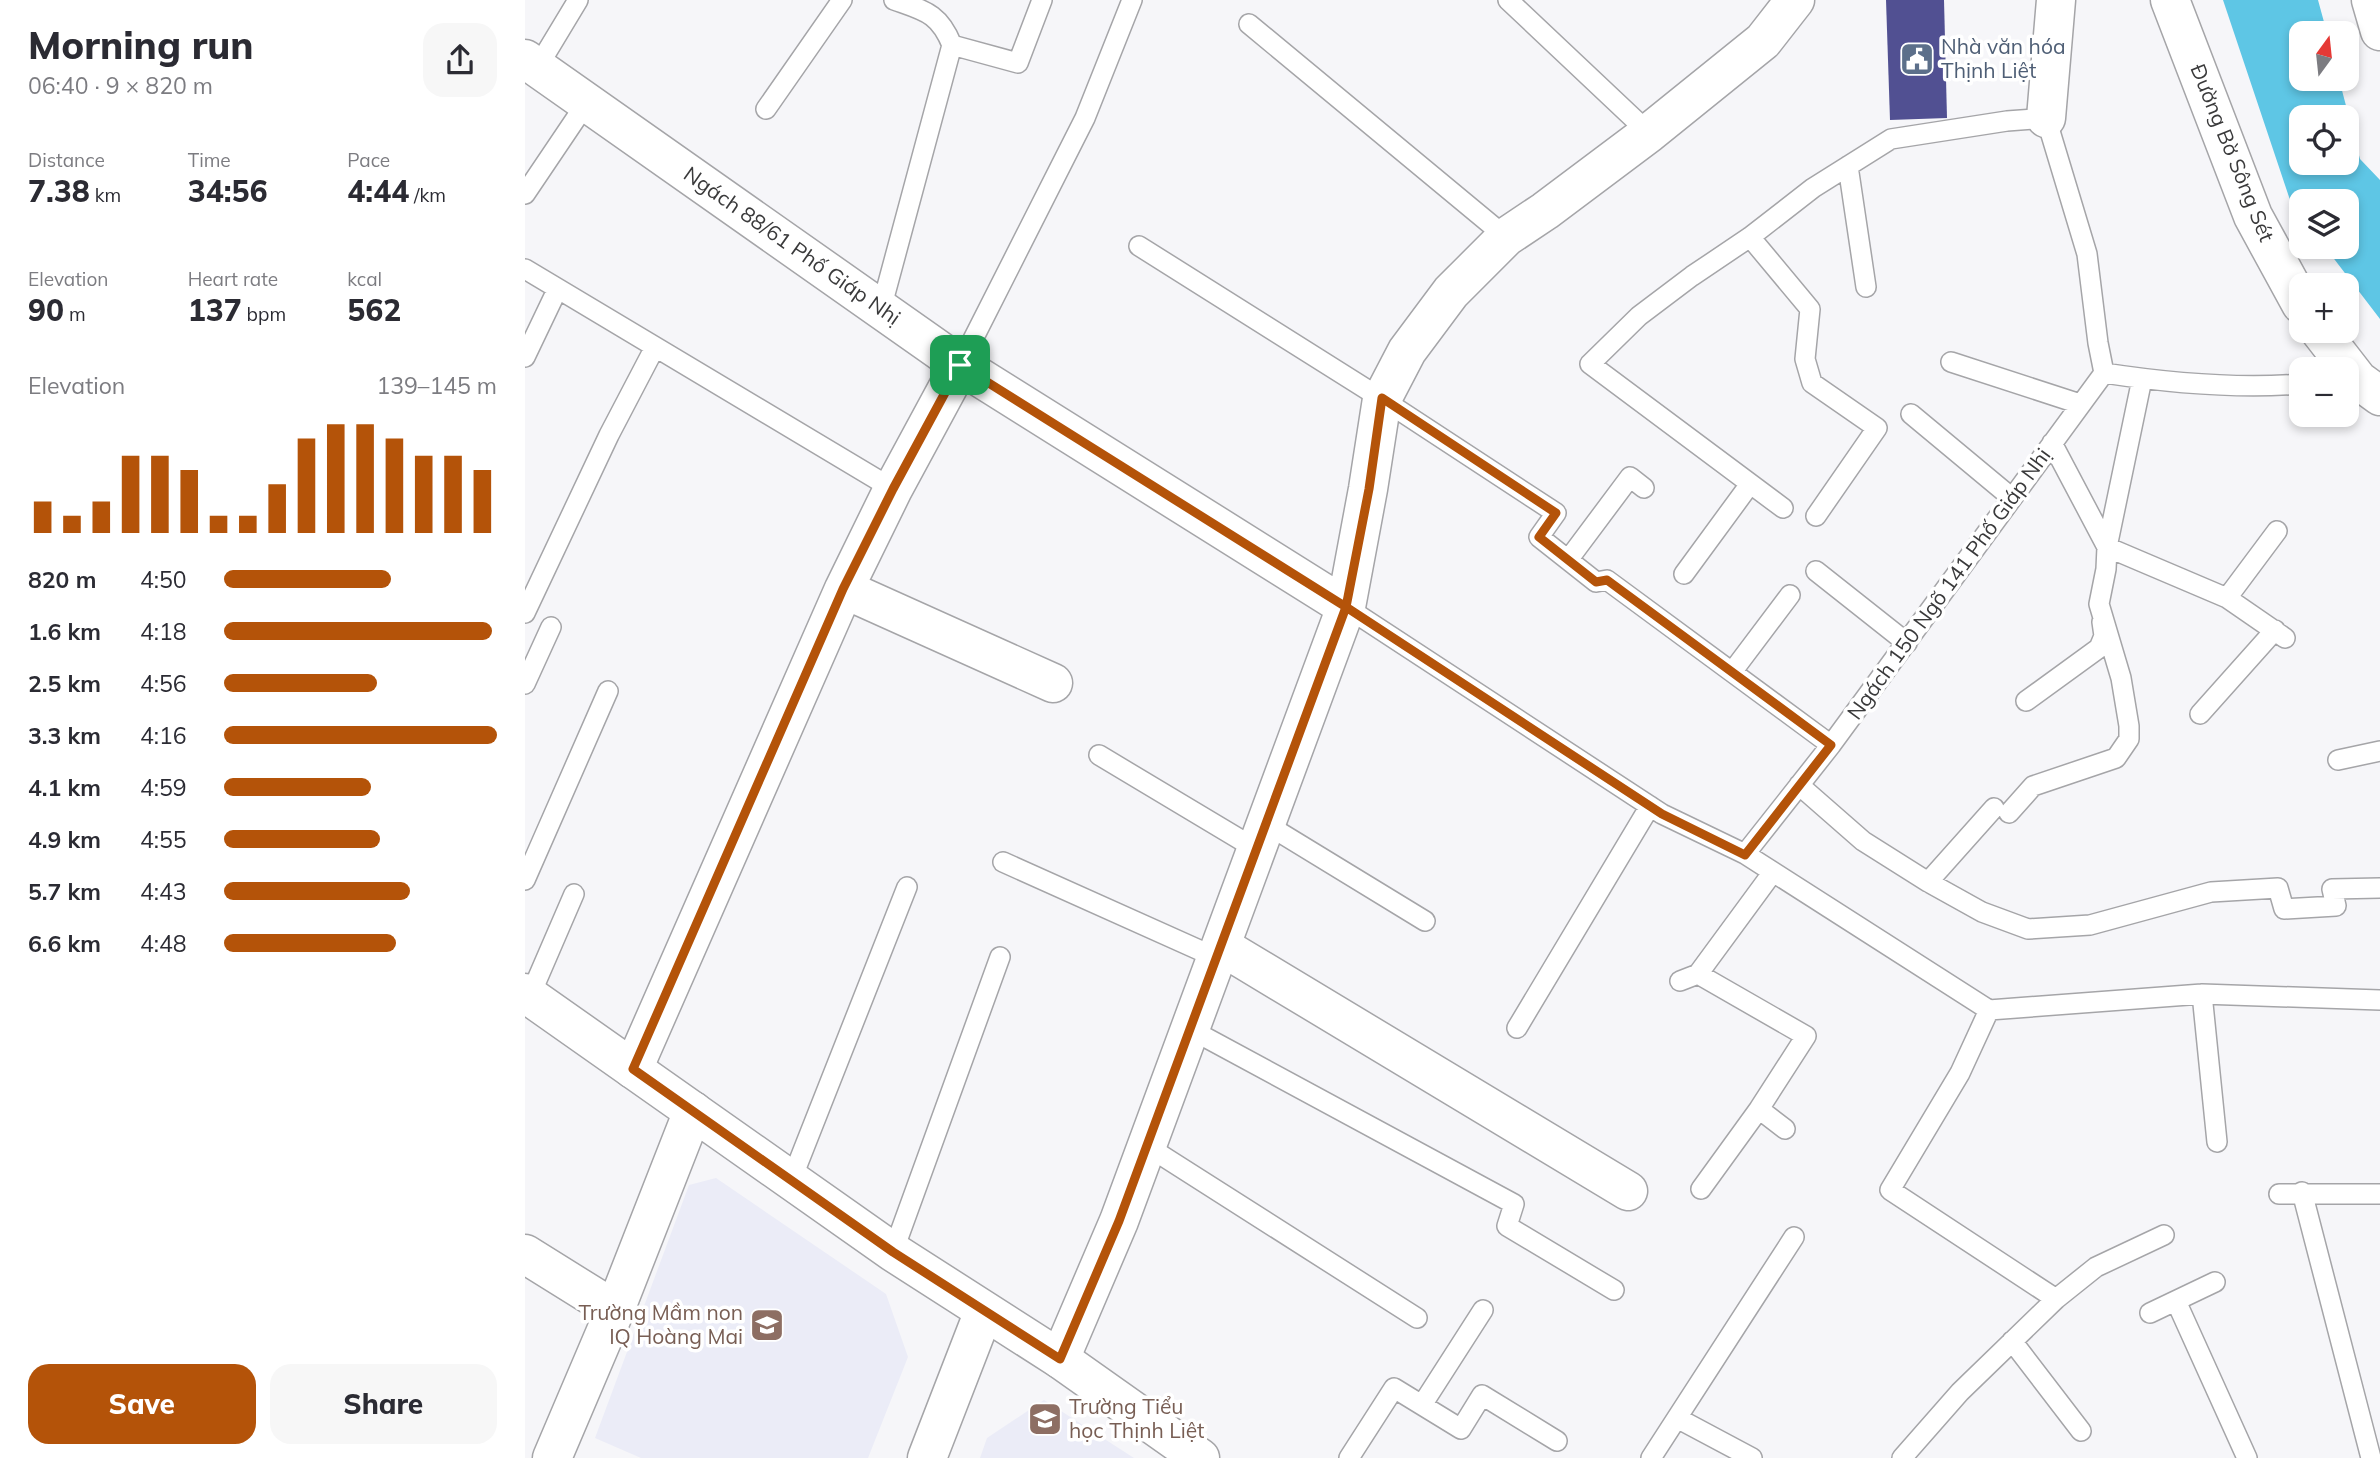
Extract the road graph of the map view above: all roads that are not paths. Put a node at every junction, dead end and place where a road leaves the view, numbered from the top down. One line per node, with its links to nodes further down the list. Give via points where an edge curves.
1 (578, 0): 14 (lane)
2 (842, 0): 16 (lane)
3 (894, 0): 13 (lane, via 925,11 944,25)
4 (1042, 0): 13 (lane, via 1019,63)
5 (1132, 0): 33 (lane, via 1086,118)
6 (1508, 0): 18 (lane)
7 (1795, 0): 18 (street, via 1763,41)
8 (2056, 0): 17 (street)
9 (2169, 0): 25 (street, Đường Bờ Sông Sét, via 2253,216)
10 (2371, 0): 12 (street)
11 (1249, 24): 21 (lane)
12 (2380, 31)
13 (952, 45): 28 (lane)
14 (531, 63): 15 (street, Ngách 88/61 Phố Giáp Nhị)
15 (587, 102): 20 (lane); 28 (street, Ngách 88/61 Phố Giáp Nhị)
16 (766, 109)
17 (2046, 118): 19 (lane, via 1891,139); 34 (lane, via 2087,254)
18 (1649, 133): 21 (street)
19 (1848, 166): 22 (lane); 26 (lane)
20 (525, 194)
21 (1506, 237): 38 (street, via 1451,292 1408,351)
22 (1750, 237): 42 (lane, via 1639,316 1590,364); 47 (lane, via 1810,309 1805,359 1812,383 1877,428)
23 (1139, 246): 38 (lane)
24 (525, 269): 27 (lane)
25 (2289, 281)
26 (1866, 287)
27 (557, 290): 30 (lane); 31 (lane)
28 (881, 309): 33 (street, Ngách 88/61 Phố Giáp Nhị)
29 (2329, 343): 37 (street)
30 (655, 347): 44 (lane); 58 (lane)
31 (525, 358)
32 (1951, 362): 39 (lane)
33 (960, 365): 44 (street); 57 (street, Ngách 88/61 Phố Giáp Nhị)
34 (2104, 373): 35 (lane); 39 (lane, Ngách 150 Ngõ 141 Phố Giáp Nhị)
35 (2142, 379): 36 (lane, via 2205,385); 49 (lane)
36 (2289, 384)
37 (2362, 386)
38 (1382, 398): 50 (lane, via 1556,513 1539,537); 57 (street)
39 (2080, 404): 41 (lane, Ngách 150 Ngõ 141 Phố Giáp Nhị)
40 (1911, 414): 45 (lane)
41 (2052, 443): 45 (lane, Ngách 150 Ngõ 141 Phố Giáp Nhị); 49 (lane)
42 (1750, 484): 46 (lane); 52 (lane)
43 (1644, 488): 50 (lane, via 1630,477)
44 (893, 489): 53 (street)
45 (2012, 498): 60 (lane, Ngách 150 Ngõ 141 Phố Giáp Nhị)
46 (1783, 508)
47 (1816, 516)
48 (2277, 531): 55 (lane)
49 (2106, 547): 55 (lane); 56 (lane)
50 (1569, 560): 61 (lane, via 1596,582 1607,580)
51 (1816, 570): 60 (lane)
52 (1684, 574)
53 (843, 589): 63 (street); 91 (street)
54 (1790, 595): 61 (lane)
55 (2227, 598): 66 (lane, via 2280,634)
56 (2099, 604): 65 (lane, via 2104,636 2099,648); 78 (lane, via 2121,678 2129,739 2116,758 2033,786)
57 (1346, 607): 72 (lane); 73 (street)
58 (525, 613)
59 (551, 627): 62 (lane)
60 (1907, 643): 67 (lane, Ngách 150 Ngõ 141 Phố Giáp Nhị)
61 (1732, 672): 67 (lane)
62 (525, 684)
63 (1053, 684)
64 (608, 691): 77 (lane)
65 (2026, 701)
66 (2200, 714)
67 (1831, 745): 71 (lane, Ngách 150 Ngõ 141 Phố Giáp Nhị)
68 (2380, 751): 70 (lane)
69 (1099, 755): 73 (lane)
70 (2338, 760)
71 (1799, 785): 74 (lane, Ngách 150 Ngõ 141 Phố Giáp Nhị); 78 (lane, via 1863,841)
72 (1650, 806): 74 (lane); 89 (lane)
73 (1261, 837): 82 (lane); 83 (street)
74 (1745, 855): 76 (lane)
75 (1003, 862): 83 (lane)
76 (1773, 872): 88 (lane); 92 (lane, via 1689,978 1806,1036)
77 (525, 880)
78 (1928, 883): 80 (lane, via 1982,912 2028,929 2090,925 2211,891 2278,888 2284,909 2336,906 2332,889)
79 (907, 887): 97 (lane)
80 (2380, 888)
81 (574, 894): 86 (lane)
82 (1425, 921)
83 (1219, 952): 90 (street); 99 (street)
84 (1000, 957): 105 (lane)
85 (2202, 994): 87 (lane); 88 (lane); 95 (lane)
86 (528, 995): 91 (street)
87 (2380, 1000)
88 (1989, 1010): 109 (lane, via 1960,1073 1890,1190)
89 (1517, 1028)
90 (1190, 1029): 96 (street); 108 (lane, via 1514,1203 1507,1226)
91 (633, 1069): 93 (street)
92 (1759, 1109): 94 (lane); 98 (lane)
93 (693, 1111): 97 (street); 111 (street)
94 (1785, 1129)
95 (2217, 1142)
96 (1147, 1146): 115 (lane); 117 (street)
97 (791, 1181): 105 (street)
98 (1701, 1189)
99 (1628, 1191)
100 (2302, 1192): 101 (lane); 102 (lane); 130 (lane)
101 (2279, 1194)
102 (2380, 1194)
103 (2164, 1235): 109 (lane, via 2096,1267)
104 (1794, 1237): 119 (lane)
105 (893, 1252): 113 (street)
106 (525, 1254): 111 (street)
107 (2215, 1282): 110 (lane)
108 (1615, 1290)
109 (2056, 1299): 116 (lane)
110 (2176, 1301): 114 (lane); 129 (lane)
111 (615, 1310): 122 (street)
112 (1483, 1310): 118 (lane)
113 (984, 1311): 117 (street); 123 (street)
114 (2150, 1313)
115 (1417, 1318)
116 (2011, 1341): 120 (lane); 128 (lane)
117 (1060, 1359): 124 (street)
118 (1422, 1405): 121 (lane, via 1461,1429 1482,1395); 125 (lane, via 1394,1388)
119 (1677, 1418): 126 (lane); 127 (lane)
120 (2081, 1431)
121 (1557, 1441)
122 (552, 1458)
123 (927, 1458)
124 (1200, 1458)
125 (1349, 1458)
126 (1651, 1458)
127 (1752, 1458)
128 (1902, 1458)
129 (2247, 1458)
130 (2371, 1458)

